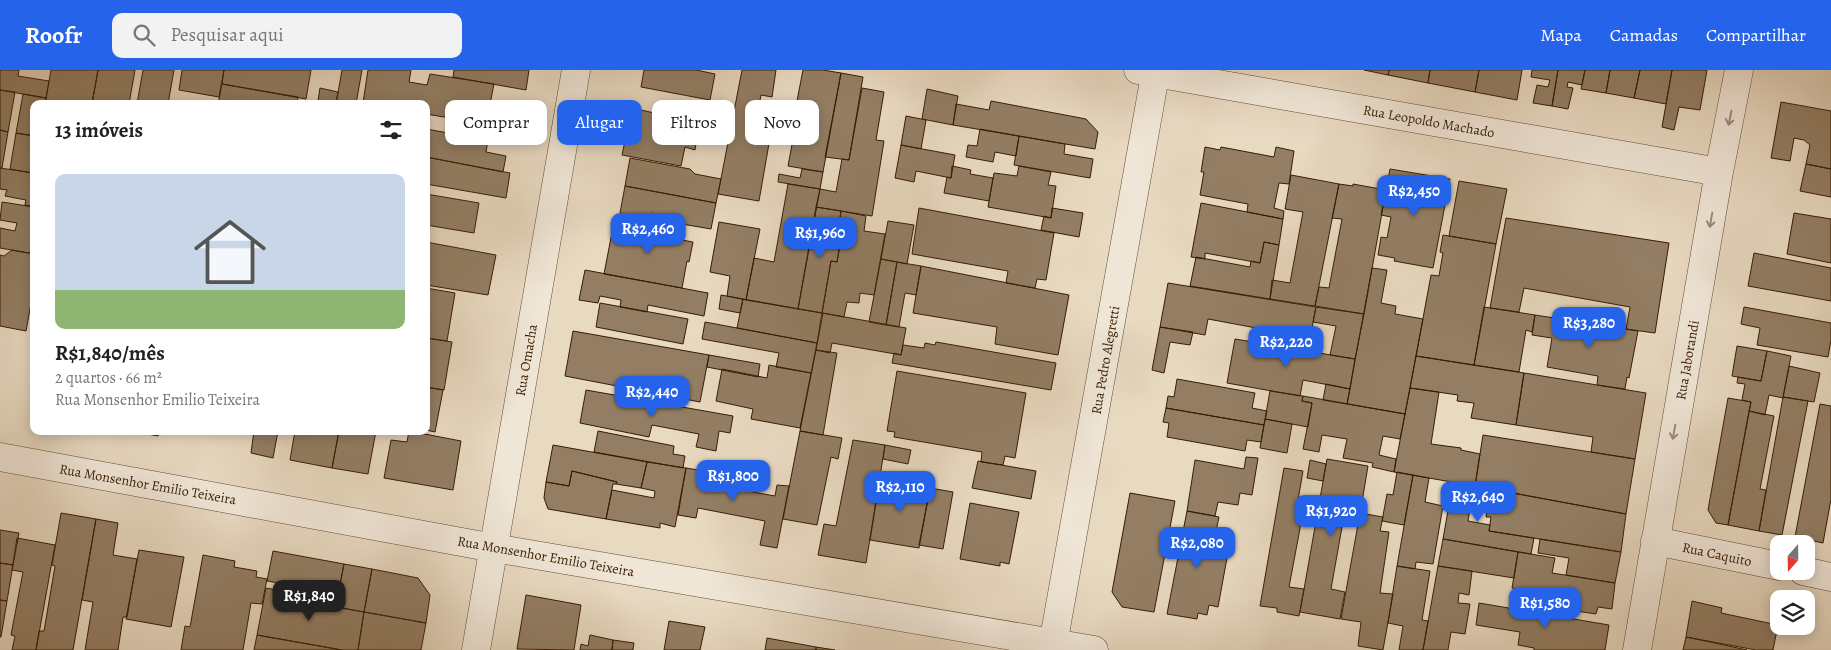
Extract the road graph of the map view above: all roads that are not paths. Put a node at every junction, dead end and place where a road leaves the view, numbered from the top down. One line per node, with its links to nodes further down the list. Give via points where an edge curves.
1 (576, 70): 7 (street, Rua Omacha)
2 (1739, 70): 4 (street, Rua Jaborandi, one-way to 4)
3 (1150, 71): 4 (street, Rua Leopoldo Machado); 11 (street, Rua Pedro Alegretti)
4 (1719, 172): 6 (street, Rua Jaborandi, one-way to 6)
5 (0, 457): 7 (street, Rua Monsenhor Emilio Teixeira)
6 (1655, 541): 8 (street, Rua Caquito); 14 (street, Rua Jaborandi)
7 (494, 548): 11 (street, Rua Monsenhor Emilio Teixeira); 12 (street, Rua Omacha)
8 (1770, 564)
9 (1815, 574): 10 (street)
10 (1831, 577)
11 (1053, 646): 13 (street, Rua Monsenhor Emilio Teixeira)
12 (476, 650)
13 (1094, 650)
14 (1637, 650)

